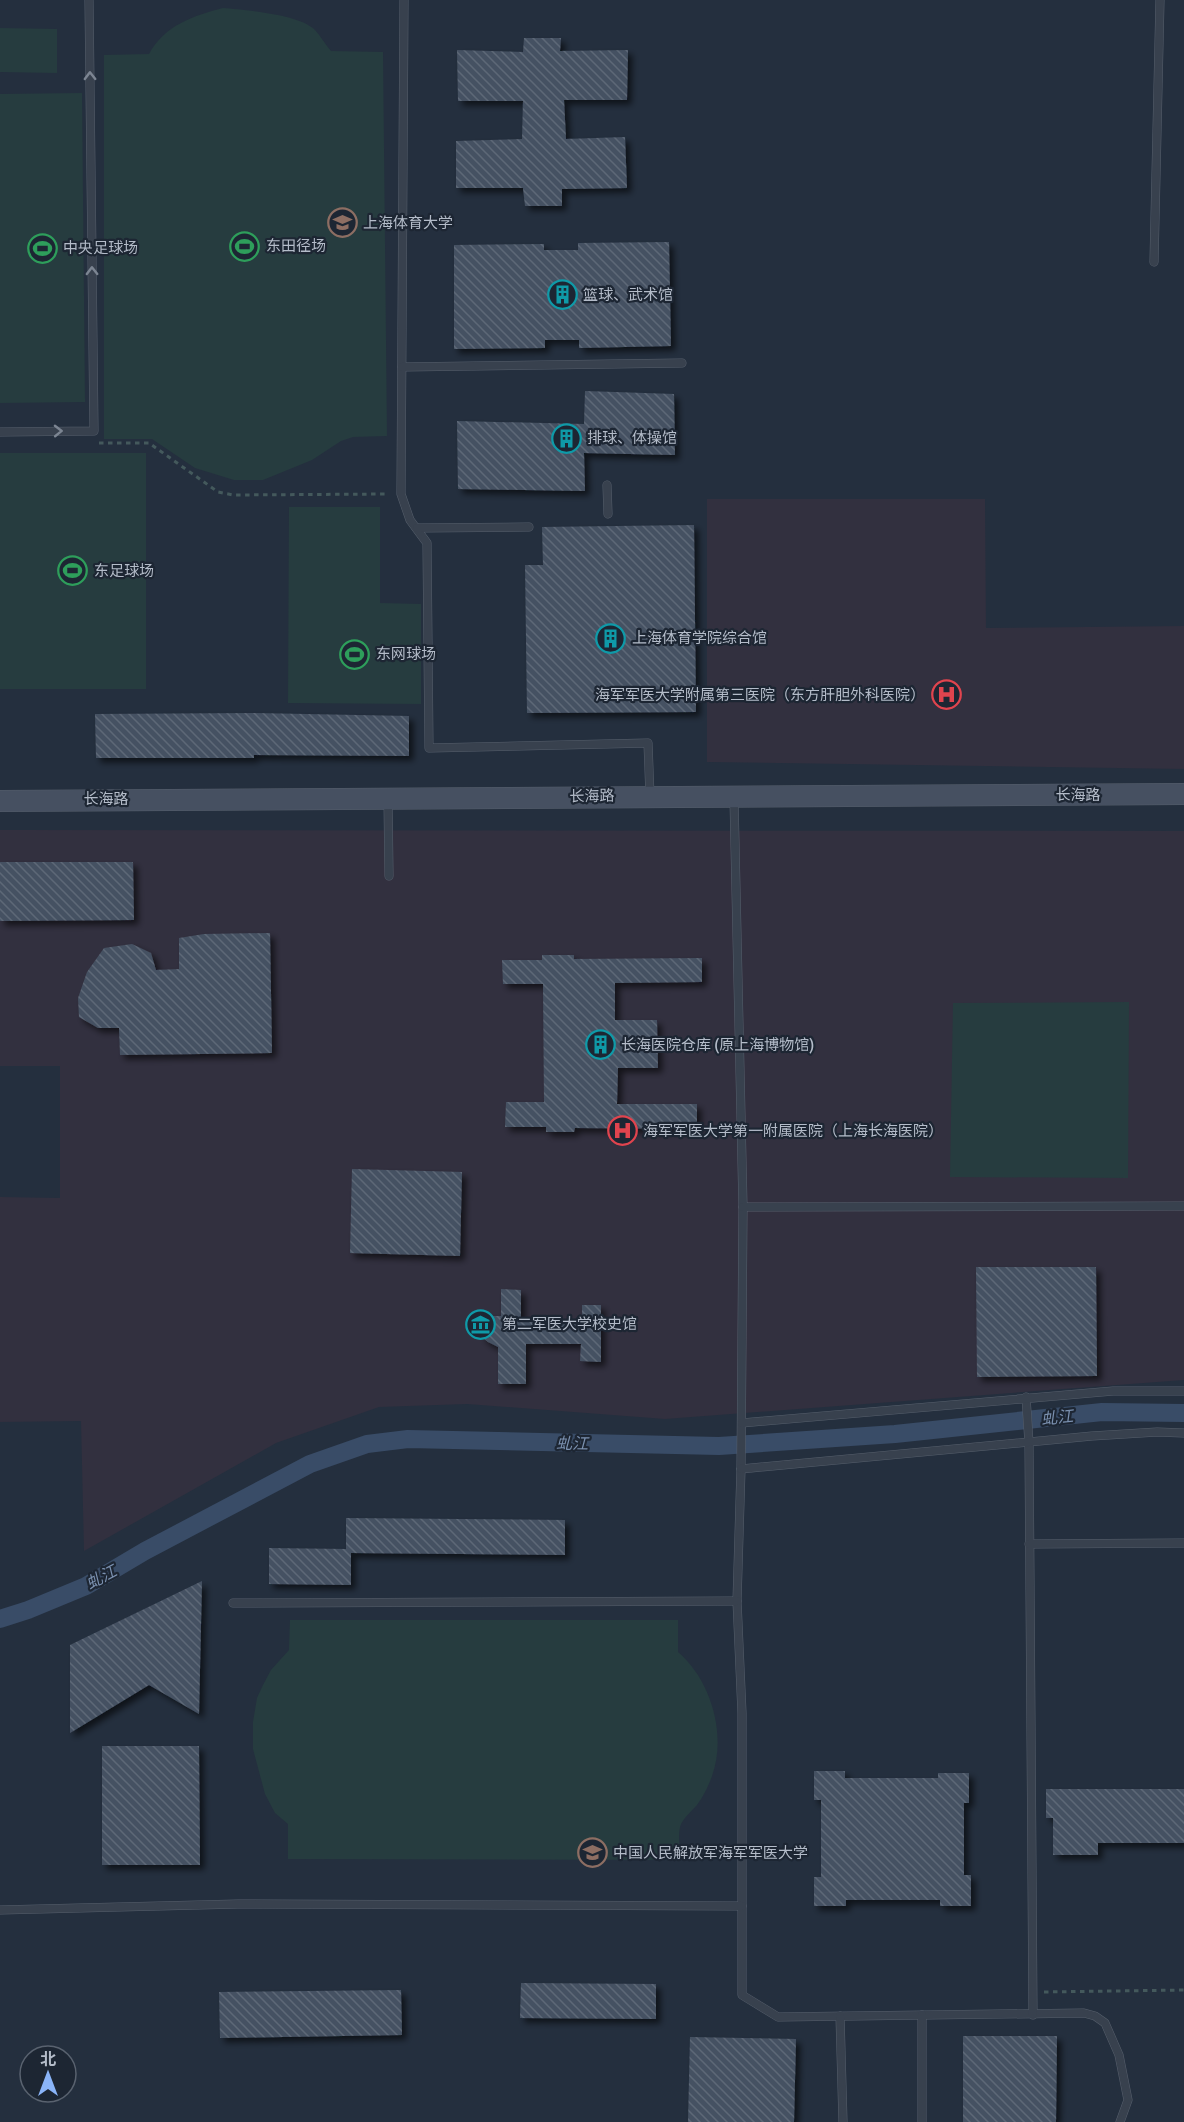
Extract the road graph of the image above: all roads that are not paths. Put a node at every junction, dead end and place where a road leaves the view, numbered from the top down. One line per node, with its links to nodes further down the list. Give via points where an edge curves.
1 (89, 0): 7 (lane, one-way to 1, via 94,431)
2 (404, 0): 6 (lane)
3 (1160, 0): 4 (lane)
4 (1154, 262)
5 (682, 363): 6 (lane)
6 (402, 367): 11 (lane, via 401,494)
7 (0, 432)
8 (607, 485): 9 (lane)
9 (608, 514)
10 (529, 527): 11 (lane)
11 (417, 528): 13 (lane, via 427,543 429,748 648,743)
12 (1184, 794): 14 (street, 长海路)
13 (650, 796): 14 (street, 长海路); 15 (street, 长海路)
14 (734, 796): 19 (lane)
15 (388, 798): 16 (street, 长海路); 17 (lane)
16 (0, 801)
17 (389, 876)
18 (1184, 1206): 19 (lane)
19 (743, 1207): 22 (lane)
20 (1184, 1391): 21 (lane)
21 (1026, 1397): 22 (lane); 24 (lane)
22 (741, 1427): 25 (lane)
23 (1184, 1433): 24 (lane)
24 (1029, 1443): 25 (lane); 27 (lane)
25 (741, 1469): 28 (lane)
26 (1184, 1543): 27 (lane)
27 (1029, 1544): 33 (lane)
28 (737, 1601): 29 (lane); 30 (lane, via 742,1713)
29 (232, 1603)
30 (742, 1906): 31 (lane, via 238,1904); 34 (lane, via 742,1995 778,2017)
31 (0, 1910)
32 (922, 2015): 33 (lane); 34 (lane); 36 (lane)
33 (1033, 2015): 37 (lane, via 1084,2013 1105,2023 1119,2055 1128,2100)
34 (840, 2016): 35 (lane)
35 (843, 2122)
36 (922, 2122)
37 (1120, 2122)

